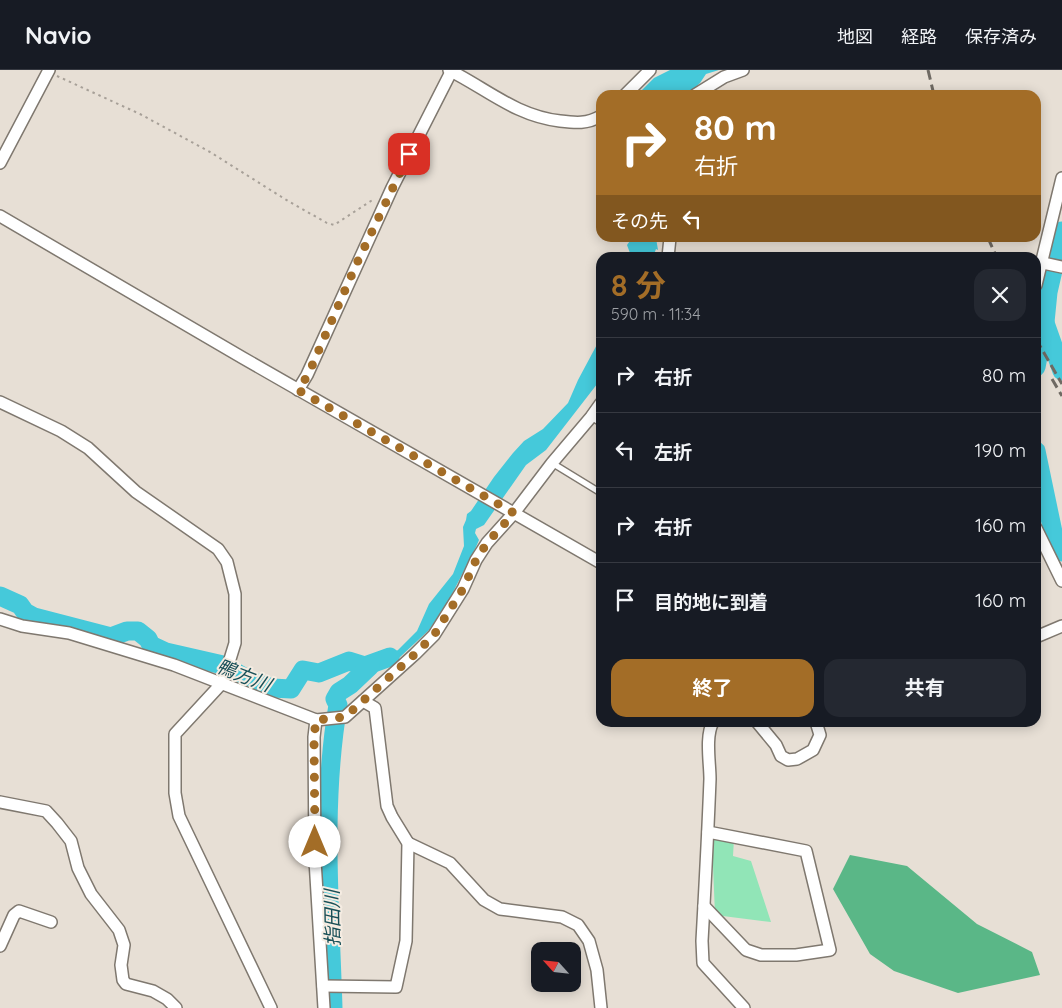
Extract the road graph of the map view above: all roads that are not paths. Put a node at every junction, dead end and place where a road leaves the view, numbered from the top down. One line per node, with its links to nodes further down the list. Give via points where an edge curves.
1 (451, 70): 8 (street, via 506,104 533,116 579,124); 15 (street, via 392,188 308,375)
2 (650, 70): 6 (street)
3 (743, 70): 5 (street)
4 (49, 71): 9 (street)
5 (722, 74): 7 (street)
6 (630, 90)
7 (701, 90)
8 (596, 118)
9 (0, 163)
10 (1062, 178): 12 (street)
11 (0, 216): 15 (street)
12 (1043, 263): 13 (street); 14 (street)
13 (1062, 267)
14 (1041, 269)
15 (298, 390): 20 (street)
16 (0, 402): 27 (street, via 61,431 88,448 136,492 218,549 227,562 235,594 236,643)
17 (596, 420): 18 (street)
18 (552, 463): 19 (lane); 20 (street)
19 (596, 489)
20 (514, 513): 22 (street); 28 (street, via 487,543 434,635)
21 (1041, 538): 23 (street)
22 (596, 560)
23 (1062, 581)
24 (0, 619): 27 (street, via 69,633)
25 (1062, 626): 26 (street)
26 (1041, 635)
27 (224, 678): 29 (street); 41 (street, via 176,734 176,801 179,816)
28 (363, 701): 29 (street, via 345,717); 35 (street, via 375,708 388,806)
29 (320, 719): 39 (street, via 314,737 315,860)
30 (710, 727): 34 (street)
31 (761, 727): 32 (street, via 781,756 788,760 813,750 820,735)
32 (818, 727)
33 (0, 802): 40 (street, via 46,811 57,823 71,841 78,868 91,894 120,930 124,945 123,980 126,984 153,991)
34 (708, 832): 36 (street); 36 (street, via 806,851 830,950 796,956 761,955 746,950)
35 (408, 844): 39 (street, via 406,941 396,987); 43 (street, via 450,863 484,900 500,909 562,917 578,925 590,942 598,970)
36 (704, 906): 44 (street, via 703,963)
37 (51, 922): 38 (street, via 19,911)
38 (0, 946)
39 (323, 986): 42 (street)
40 (176, 1008)
41 (271, 1008)
42 (324, 1008)
43 (601, 1008)
44 (744, 1008)

